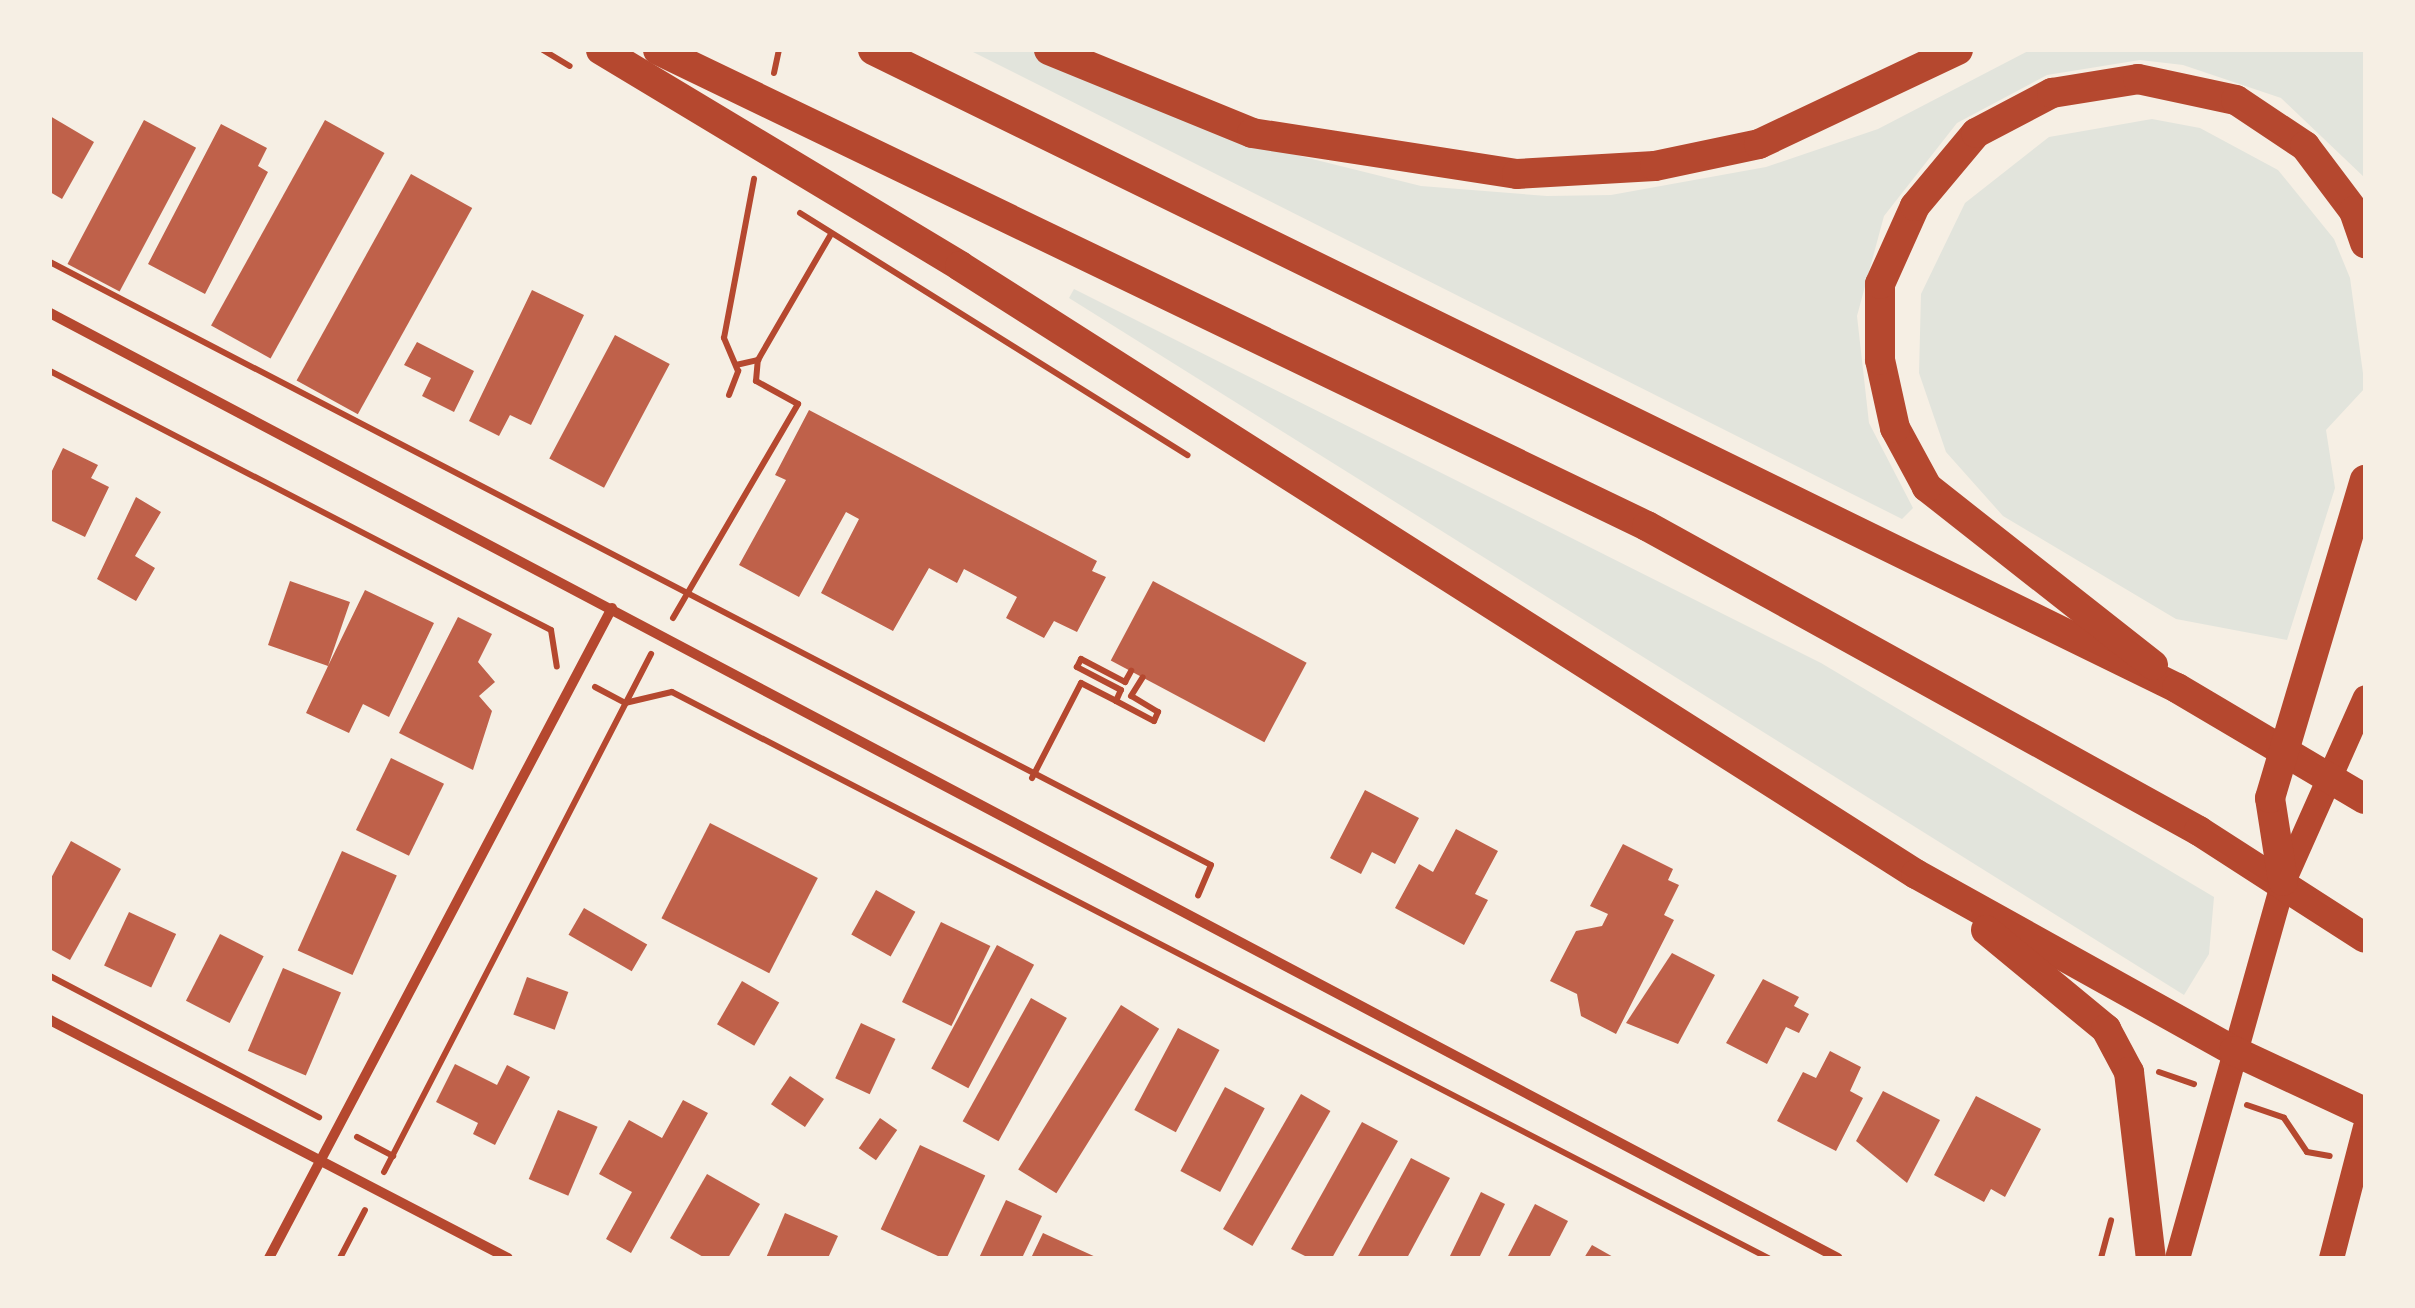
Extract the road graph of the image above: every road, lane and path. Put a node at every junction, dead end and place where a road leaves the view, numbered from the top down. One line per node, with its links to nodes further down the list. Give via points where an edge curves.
1 (601, 50): 30 (highway, via 960,266)
2 (658, 50): 33 (highway, via 1648,526 2199,831)
3 (779, 50): 7 (path)
4 (873, 50): 24 (highway)
5 (1049, 50): 6 (highway, via 1252,133 1518,174 1655,166 1759,144)
6 (1958, 50)
7 (771, 88)
8 (757, 165): 14 (path, via 724,338)
9 (832, 234): 13 (path)
10 (2365, 243): 24 (highway, via 2354,211 2305,146 2236,100 2138,80 2052,93 1976,133 1915,206 1880,284 1880,360 1895,428 1928,487 2100,617)
11 (50, 262): 18 (path)
12 (50, 313): 19 (street)
13 (758, 360): 14 (path); 18 (path, via 756,382 798,404)
14 (736, 366): 16 (path)
15 (50, 371): 22 (path, via 551,630 553,665)
16 (729, 396)
17 (2365, 480): 31 (highway, via 2270,798)
18 (688, 598): 20 (path); 28 (path)
19 (612, 608): 20 (street); 22 (street)
20 (661, 634): 27 (path); 32 (street)
21 (1130, 671): 26 (path, via 1125,682 1081,660 1076,667 1121,690)
22 (575, 677): 27 (path); 39 (street)
23 (1142, 677): 26 (path, via 1131,696 1158,712 1154,721)
24 (2177, 688): 29 (highway)
25 (2365, 697): 31 (highway)
26 (1116, 701): 28 (path, via 1081,683)
27 (626, 703): 34 (path, via 672,692); 41 (path)
28 (1032, 778): 32 (path, via 1211,866)
29 (2365, 799)
30 (1916, 874): 37 (highway); 49 (highway, via 2106,1029 2129,1072 2141,1124)
31 (2283, 882): 37 (highway)
32 (1189, 914): 34 (path); 48 (street)
33 (2365, 938)
34 (1170, 949): 47 (path)
35 (50, 976): 39 (path)
36 (50, 1020): 42 (street)
37 (2234, 1051): 38 (highway); 50 (highway)
38 (2365, 1112)
39 (337, 1126): 41 (path); 42 (street)
40 (2365, 1128): 51 (highway)
41 (393, 1156): 43 (path)
42 (320, 1158): 43 (street); 44 (street)
43 (376, 1188): 45 (path); 46 (street)
44 (270, 1258)
45 (340, 1258)
46 (508, 1258)
47 (1768, 1258)
48 (1838, 1258)
49 (2151, 1258)
50 (2177, 1258)
51 (2331, 1258)

